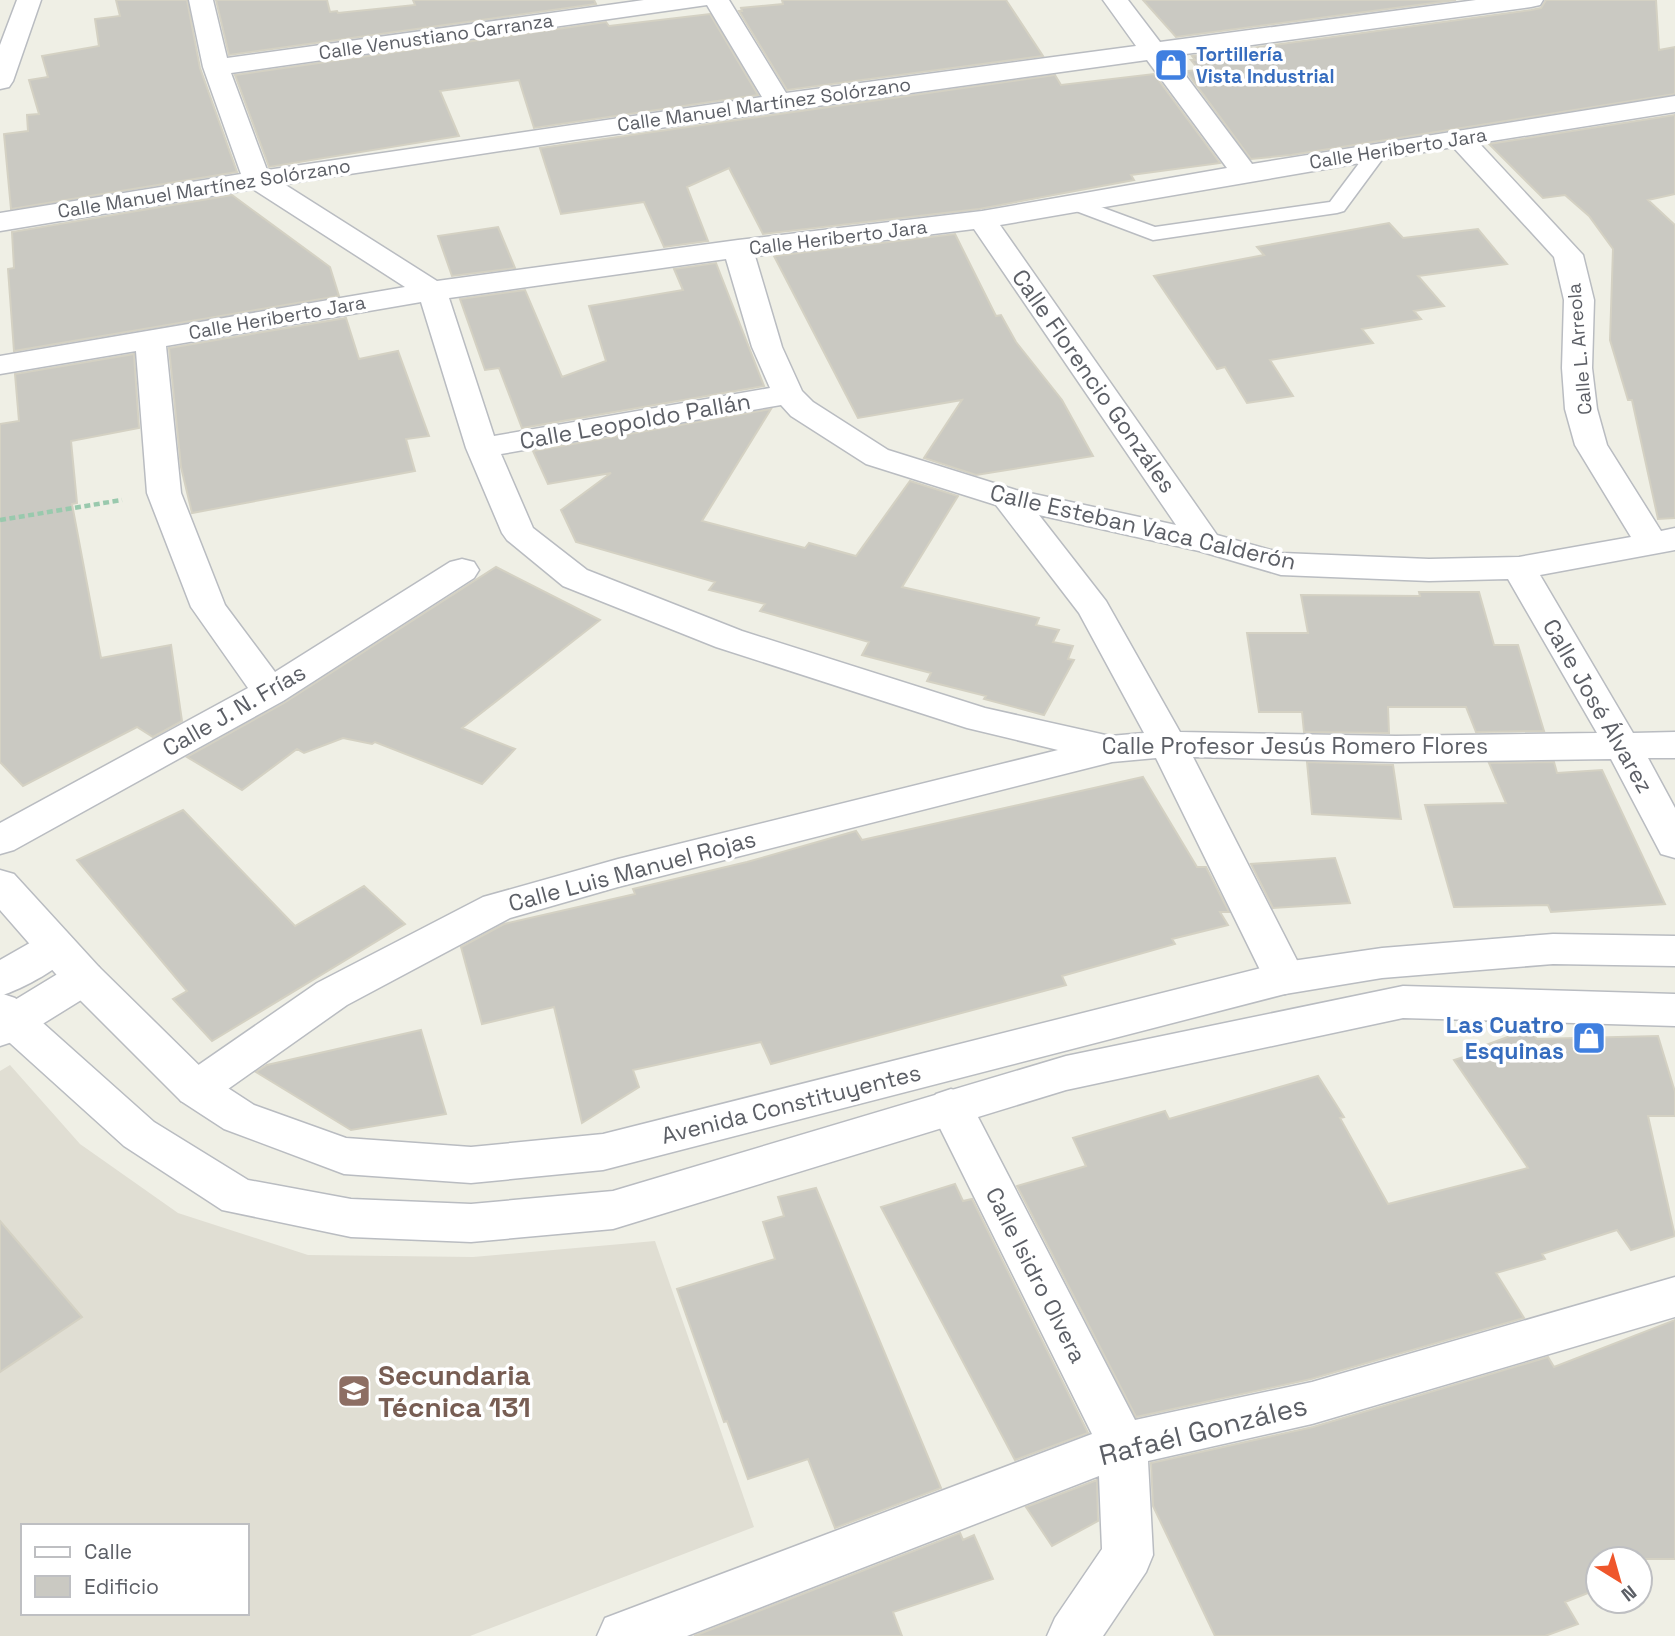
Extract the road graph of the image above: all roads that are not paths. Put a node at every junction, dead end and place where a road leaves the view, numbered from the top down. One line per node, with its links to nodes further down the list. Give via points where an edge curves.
1 (29, 0): 9 (street)
2 (201, 0): 8 (street)
3 (698, 0): 8 (street, Calle Venustiano Carranza)
4 (717, 0): 10 (street)
5 (1115, 0): 7 (street)
6 (1531, 0): 7 (street, Calle Manuel Martínez Solórzano)
7 (1153, 51): 10 (street, Calle Manuel Martínez Solórzano); 14 (street)
8 (216, 67): 15 (street)
9 (0, 81)
10 (778, 101): 15 (street, Calle Manuel Martínez Solórzano)
11 (1672, 107): 12 (street, Calle Heriberto Jara)
12 (1460, 138): 13 (street, Calle Heriberto Jara); 26 (street, Calle L. Arreola, via 1568,256 1578,300 1581,409 1591,445)
13 (1379, 150): 14 (street, Calle Heriberto Jara); 16 (lane, via 1337,207 1153,234)
14 (1245, 173): 16 (street, Calle Heriberto Jara)
15 (256, 178): 18 (street, Calle Manuel Martínez Solórzano); 20 (street)
16 (1075, 204): 17 (street, Calle Heriberto Jara)
17 (982, 220): 19 (street, Calle Heriberto Jara); 27 (street, Calle Florencio Gonzáles)
18 (0, 222)
19 (738, 249): 20 (street, Calle Heriberto Jara); 23 (street, Calle Esteban Vaca Calderón, via 767,347)
20 (432, 291): 21 (street, Calle Heriberto Jara); 24 (street, Calle Profesor Jesús Romero Flores)
21 (150, 338): 22 (street, Calle Heriberto Jara); 30 (street, via 164,493 208,607)
22 (0, 365)
23 (788, 394): 24 (street, Calle Leopoldo Pallán); 25 (street, Calle Esteban Vaca Calderón, via 802,409 877,457)
24 (482, 448): 34 (street, Calle Profesor Jesús Romero Flores, via 519,533 575,578 729,639 967,715)
25 (1008, 498): 27 (street, Calle Esteban Vaca Calderón); 31 (street, via 1094,609)
26 (1664, 541): 28 (street, Calle Esteban Vaca Calderón)
27 (1205, 542): 28 (street, Calle Esteban Vaca Calderón, via 1281,564 1429,570)
28 (1519, 568): 33 (street, Calle José Álvarez)
29 (462, 570): 30 (street, Calle J. N. Frías)
30 (270, 692): 35 (street, Calle J. N. Frías)
31 (1168, 744): 33 (street, Calle Profesor Jesús Romero Flores, via 1396,749); 34 (street, Calle Profesor Jesús Romero Flores); 41 (street)
32 (1675, 745): 33 (street, Calle Profesor Jesús Romero Flores)
33 (1622, 746): 36 (street, Calle José Álvarez)
34 (1110, 749): 46 (street, Calle Luis Manuel Rojas, via 497,907 332,994)
35 (0, 840)
36 (1675, 844)
37 (0, 884): 38 (street, Avenida Constituyentes)
38 (56, 947): 40 (street, Avenida Constituyentes); 42 (street)
39 (1675, 951): 41 (street, Avenida Constituyentes, via 1553,949 1382,962)
40 (85, 978): 44 (street); 46 (street, Avenida Constituyentes)
41 (1285, 978): 45 (street, Avenida Constituyentes)
42 (0, 980)
43 (1675, 1010): 45 (street, Avenida Constituyentes, via 1403,1002)
44 (5, 1020): 47 (street, Avenida Constituyentes, via 139,1134 238,1196 351,1219 471,1223 613,1210)
45 (1102, 1045): 46 (street, Avenida Constituyentes, via 603,1152 471,1165 344,1156 240,1117); 47 (street, Avenida Constituyentes, via 1066,1073)
46 (196, 1090)
47 (951, 1106): 49 (street, Calle Isidro Olvera)
48 (1675, 1297): 49 (street, Rafaél Gonzáles, via 1312,1403)
49 (1122, 1445): 50 (street, Rafaél Gonzáles); 51 (street, via 1128,1555)
50 (623, 1636)
51 (1073, 1636)

